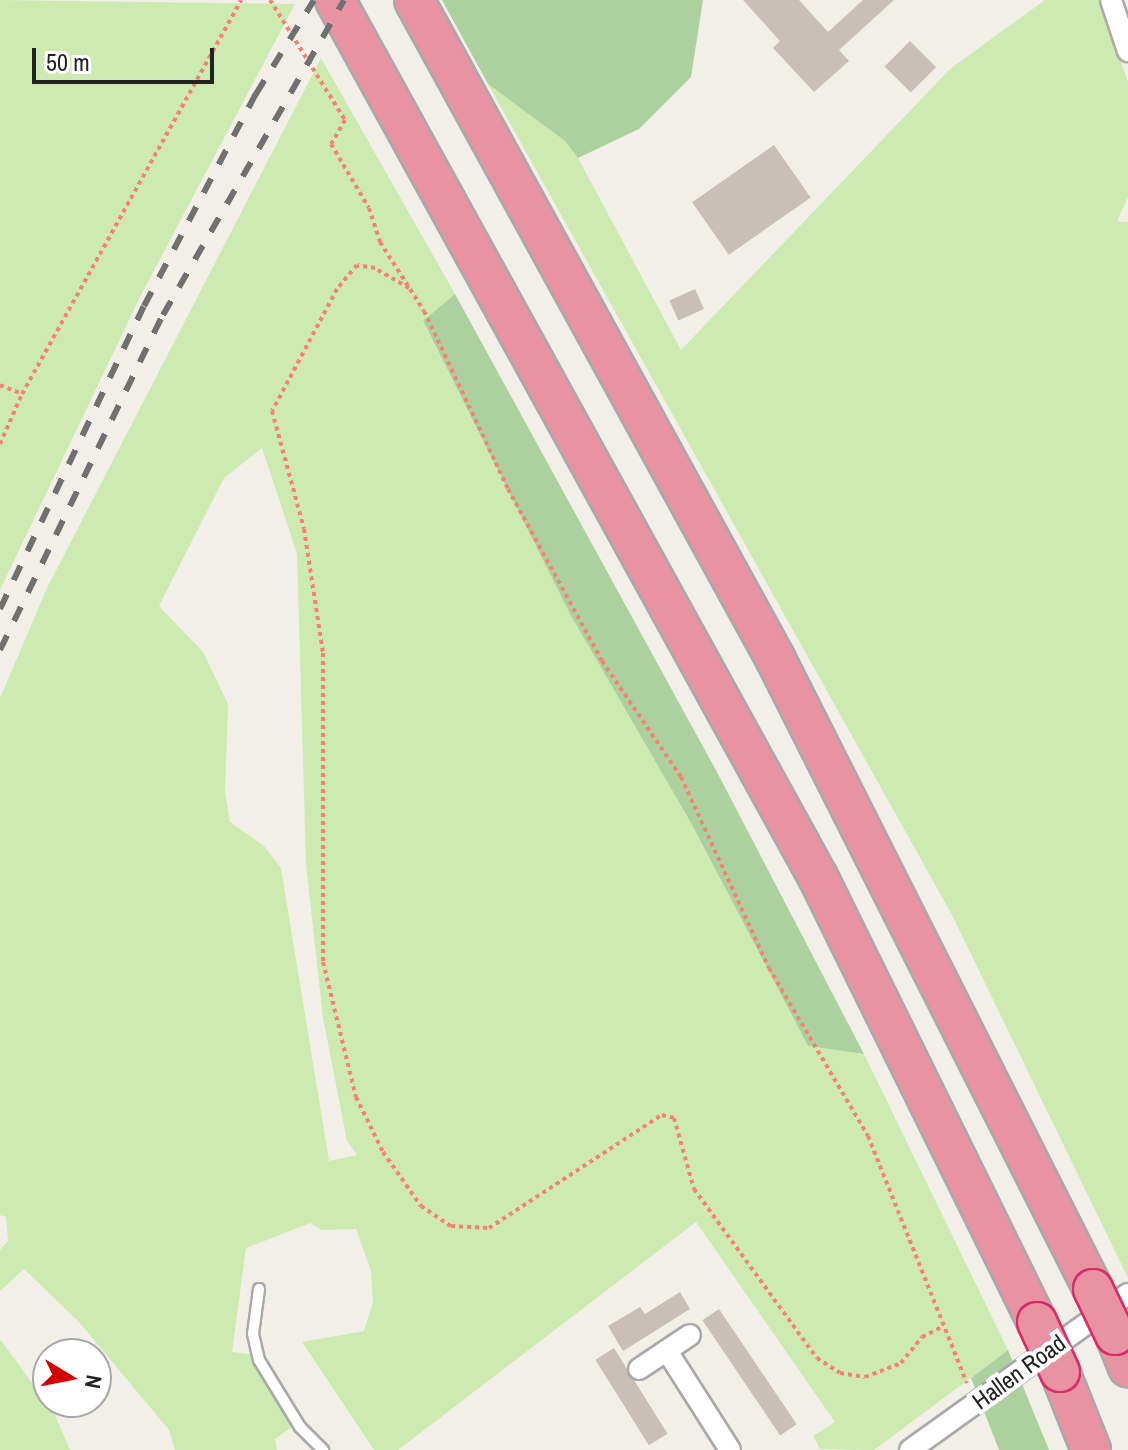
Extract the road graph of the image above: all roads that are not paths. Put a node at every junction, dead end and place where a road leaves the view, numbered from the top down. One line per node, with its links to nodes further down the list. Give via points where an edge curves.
1 (335, 0): 14 (highway, bridge, via 818,877 1037,1322)
2 (414, 0): 6 (highway, via 775,658)
3 (1111, 0): 4 (street)
4 (1128, 51)
5 (259, 1289): 11 (lane, via 253,1334 259,1360 300,1427)
6 (1111, 1291): 9 (highway, bridge); 13 (street, Hallen Road, via 976,1403)
7 (690, 1335): 8 (street)
8 (667, 1351): 10 (street); 12 (street)
9 (1121, 1352)
10 (639, 1369)
11 (323, 1450)
12 (730, 1450)
13 (910, 1450)
14 (1091, 1450)

